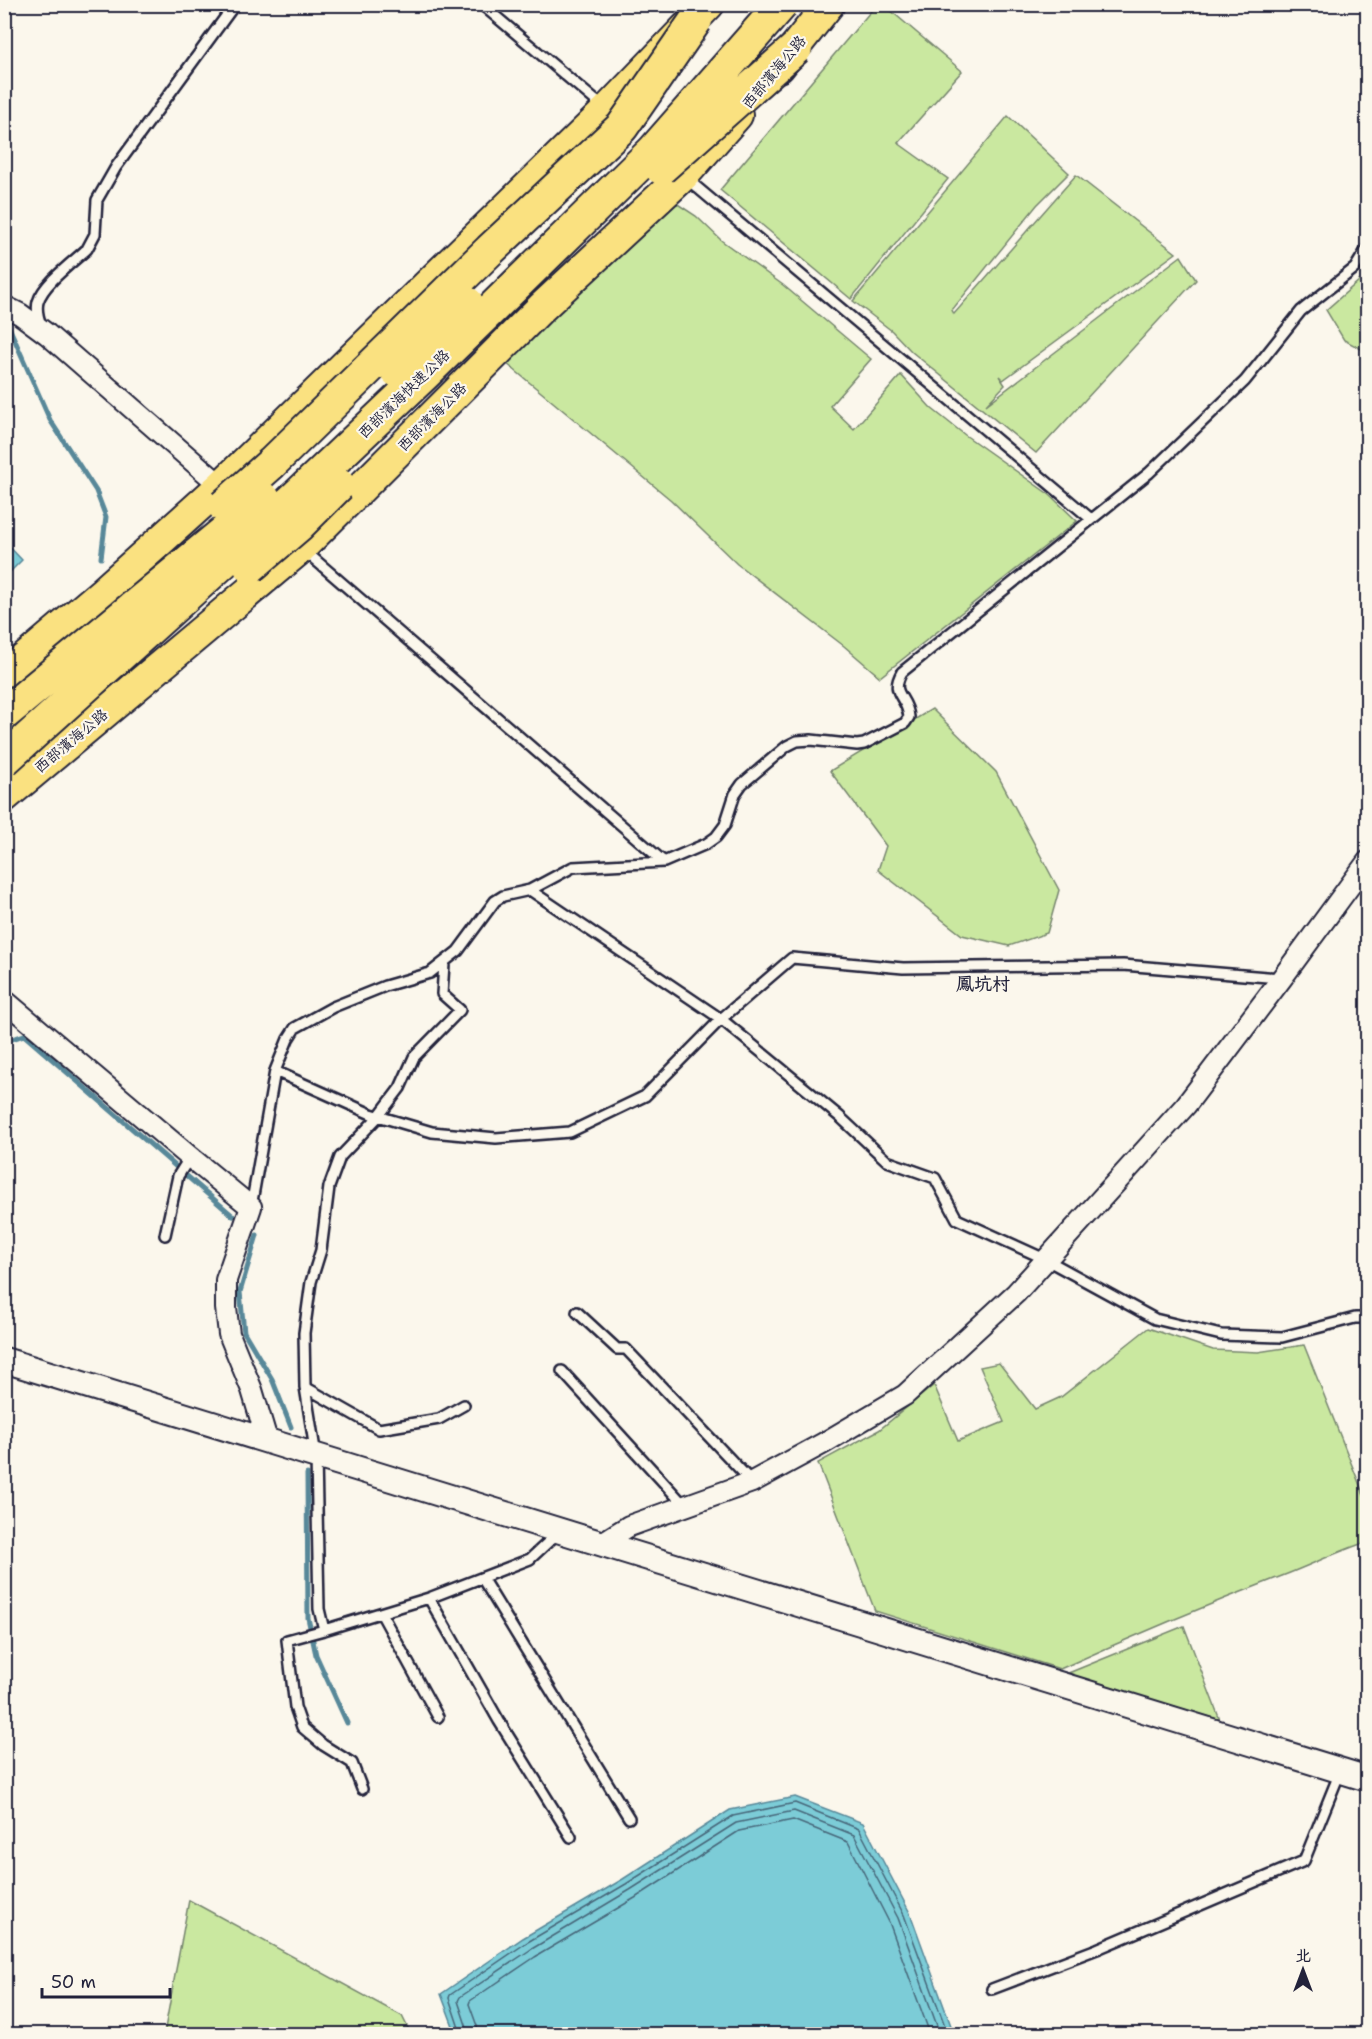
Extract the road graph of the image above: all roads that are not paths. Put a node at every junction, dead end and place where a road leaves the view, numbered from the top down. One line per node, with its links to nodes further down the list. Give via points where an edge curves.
1 (235, 4): 12 (lane, via 116,166 97,200 95,234 87,249 42,292 37,313)
2 (481, 4): 8 (lane)
3 (754, 4): 18 (highway, 西部濱海快速公路, bridge, via 645,136 434,334 293,475)
4 (782, 4): 19 (highway, 西部濱海快速公路, bridge, via 653,151 424,375 290,502)
5 (829, 4): 7 (main road, 西部濱海公路)
6 (702, 12): 8 (main road); 17 (highway, bridge, via 622,127 272,463)
7 (796, 48): 9 (main road, 西部濱海公路); 20 (highway, bridge, via 588,238 299,525 125,675)
8 (607, 110): 13 (main road)
9 (683, 177): 14 (lane); 15 (main road, 西部濱海公路, via 541,308)
10 (1368, 247): 14 (lane, via 1355,268 1301,311 1245,381 1149,473)
11 (9, 308): 12 (street)
12 (47, 334): 13 (street)
13 (220, 487): 15 (street); 16 (main road)
14 (1091, 519): 23 (lane, via 902,672 896,685 908,706 905,723 864,744 810,740 787,746 742,784 716,837)
15 (301, 548): 21 (main road, 西部濱海公路); 23 (lane)
16 (4, 676)
17 (4, 705)
18 (4, 714)
19 (4, 760)
20 (4, 765)
21 (4, 796)
22 (1368, 861): 26 (street)
23 (664, 862): 24 (lane, via 573,867)
24 (530, 890): 25 (lane, via 495,901); 28 (lane)
25 (444, 964): 29 (lane, via 430,973 333,1007 295,1028); 30 (lane, via 442,994 460,1010 414,1057 400,1088)
26 (1282, 978): 28 (lane, via 1123,965 903,968 792,958); 34 (street, via 1186,1105)
27 (4, 1000): 31 (street)
28 (721, 1019): 30 (lane, via 645,1096 570,1132 496,1138 432,1132); 34 (lane, via 887,1161 935,1178 957,1219)
29 (275, 1071): 30 (lane); 32 (lane)
30 (378, 1117): 39 (lane, via 340,1157 329,1187 304,1333)
31 (189, 1158): 32 (street); 33 (lane, via 178,1176)
32 (251, 1207): 41 (street, via 226,1280 226,1308 229,1334)
33 (165, 1235)
34 (1045, 1259): 36 (lane, via 1155,1319 1221,1335 1282,1337); 43 (street, via 1016,1293 905,1395)
35 (577, 1312): 43 (lane, via 618,1349 626,1349)
36 (1368, 1318)
37 (4, 1360): 41 (street)
38 (562, 1371): 44 (lane)
39 (305, 1387): 40 (lane, via 379,1429 439,1419); 42 (lane)
40 (464, 1405)
41 (267, 1440): 42 (street)
42 (316, 1456): 45 (street); 50 (lane, via 319,1609)
43 (752, 1482): 44 (street)
44 (684, 1506): 46 (street, via 629,1526)
45 (561, 1531): 46 (street); 47 (lane, via 530,1559)
46 (602, 1543): 52 (street)
47 (482, 1578): 48 (lane); 55 (lane)
48 (429, 1598): 49 (lane); 56 (lane)
49 (381, 1613): 50 (lane); 51 (lane)
50 (324, 1630): 54 (lane, via 287,1640 295,1707 302,1726 352,1763)
51 (438, 1718)
52 (1341, 1770): 53 (street); 57 (lane, via 1304,1861)
53 (1368, 1779)
54 (362, 1789)
55 (629, 1818)
56 (571, 1838)
57 (992, 1989)

